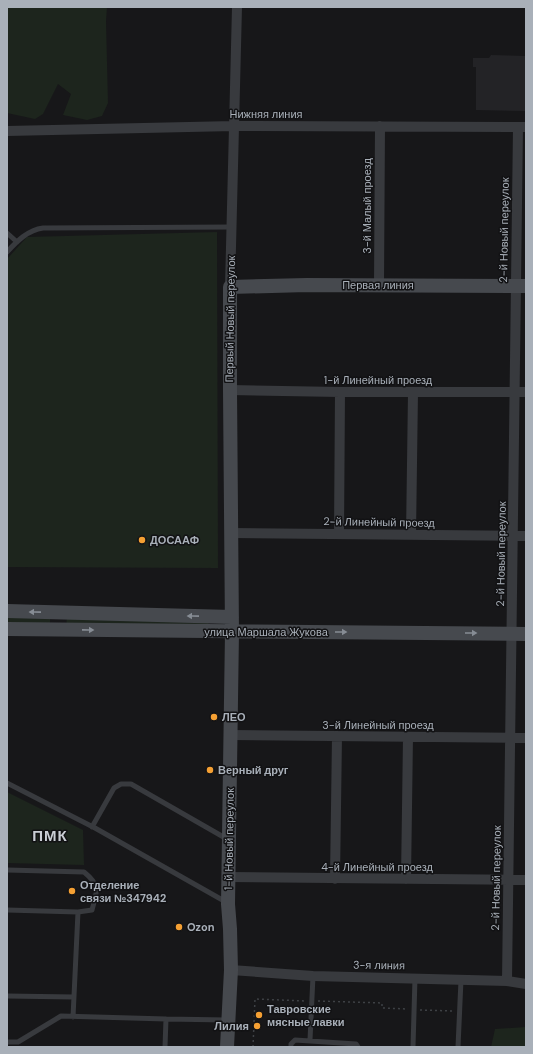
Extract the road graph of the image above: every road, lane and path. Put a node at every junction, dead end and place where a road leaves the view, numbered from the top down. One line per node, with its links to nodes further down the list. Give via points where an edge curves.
1 (237, 7): 2 (street, Первый Новый переулок)
2 (234, 126): 3 (street, Нижняя линия); 5 (street, Нижняя линия); 6 (street, Первый Новый переулок)
3 (380, 126): 4 (street, Нижняя линия); 10 (street, 3-й Малый проезд)
4 (522, 127): 11 (street, 2-й Новый переулок)
5 (7, 131)
6 (232, 227): 8 (lane, via 43,228 31,231); 12 (street, Первый Новый переулок)
7 (7, 233): 8 (lane)
8 (17, 242): 9 (lane)
9 (7, 252)
10 (379, 285): 11 (main road, Первая линия); 12 (main road, Первая линия)
11 (521, 286): 16 (street, 2-й Новый переулок)
12 (230, 287): 13 (main road, Первый Новый переулок)
13 (230, 390): 14 (street, 1-й Линейный проезд); 18 (main road, Первый Новый переулок)
14 (340, 392): 15 (street, 1-й Линейный проезд); 19 (street)
15 (413, 392): 16 (street, 1-й Линейный проезд); 20 (street)
16 (514, 392): 17 (street, 1-й Линейный проезд); 21 (street, 2-й Новый переулок)
17 (526, 392)
18 (232, 533): 19 (street, 2-й Линейный проезд); 25 (main road, Первый Новый переулок)
19 (339, 534): 20 (street, 2-й Линейный проезд)
20 (411, 535): 21 (street, 2-й Линейный проезд)
21 (513, 536): 22 (street, 2-й Линейный проезд); 29 (street, 2-й Новый переулок)
22 (526, 536)
23 (7, 611): 24 (main road, улица Маршала Жукова, one-way to 23)
24 (58, 612): 25 (main road, улица Маршала Жукова, one-way to 24); 27 (main road)
25 (232, 617): 28 (main road, Первый Новый переулок)
26 (7, 629): 27 (main road, улица Маршала Жукова)
27 (57, 630): 28 (main road, улица Маршала Жукова, one-way to 28)
28 (232, 632): 29 (main road, улица Маршала Жукова, one-way to 29); 31 (main road, 1-й Новый переулок)
29 (512, 634): 30 (main road, улица Маршала Жукова); 34 (street, 2-й Новый переулок)
30 (526, 634)
31 (231, 735): 32 (street, 3-й Линейный проезд); 38 (main road, 1-й Новый переулок)
32 (337, 736): 33 (street, 3-й Линейный проезд); 41 (street)
33 (408, 737): 34 (street, 3-й Линейный проезд); 42 (street)
34 (510, 738): 35 (street, 3-й Линейный проезд); 43 (street, 2-й Новый переулок)
35 (526, 738)
36 (7, 784): 37 (lane)
37 (92, 827): 38 (lane, via 114,788 122,784 131,784); 45 (lane)
38 (229, 840): 40 (main road, 1-й Новый переулок)
39 (7, 870): 47 (lane, via 84,872 93,880 97,893 92,910)
40 (229, 877): 41 (street, 4-й Линейный проезд); 45 (main road, 1-й Новый переулок)
41 (335, 879): 42 (street, 4-й Линейный проезд)
42 (406, 879): 43 (street, 4-й Линейный проезд)
43 (508, 880): 44 (street, 4-й Линейный проезд); 52 (street, 2-й Новый переулок)
44 (526, 880)
45 (228, 904): 48 (main road, 1-й Новый переулок)
46 (7, 910): 47 (lane)
47 (78, 912): 55 (lane)
48 (230, 970): 49 (street, 3-я линия); 61 (main road, 1-й Новый переулок)
49 (313, 976): 50 (street, 3-я линия); 56 (lane)
50 (415, 978): 51 (street, 3-я линия); 57 (lane)
51 (461, 980): 52 (street, 3-я линия); 58 (lane)
52 (507, 981): 53 (street, 3-я линия)
53 (526, 984)
54 (7, 996): 55 (lane)
55 (74, 997): 59 (lane)
56 (311, 1001): 57 (path, via 382,1003 382,1008); 62 (lane); 67 (path, via 255,999)
57 (414, 1009): 58 (path); 70 (lane)
58 (460, 1011): 71 (lane)
59 (73, 1017): 60 (lane); 64 (lane, via 61,1016)
60 (166, 1019): 61 (lane); 65 (lane)
61 (228, 1020): 66 (main road, 1-й Новый переулок)
62 (310, 1040): 68 (lane, via 295,1040); 69 (lane, via 356,1044)
63 (7, 1042): 64 (lane)
64 (17, 1044)
65 (165, 1047)
66 (227, 1047)
67 (253, 1047)
68 (291, 1047)
69 (358, 1047)
70 (413, 1047)
71 (458, 1047)

